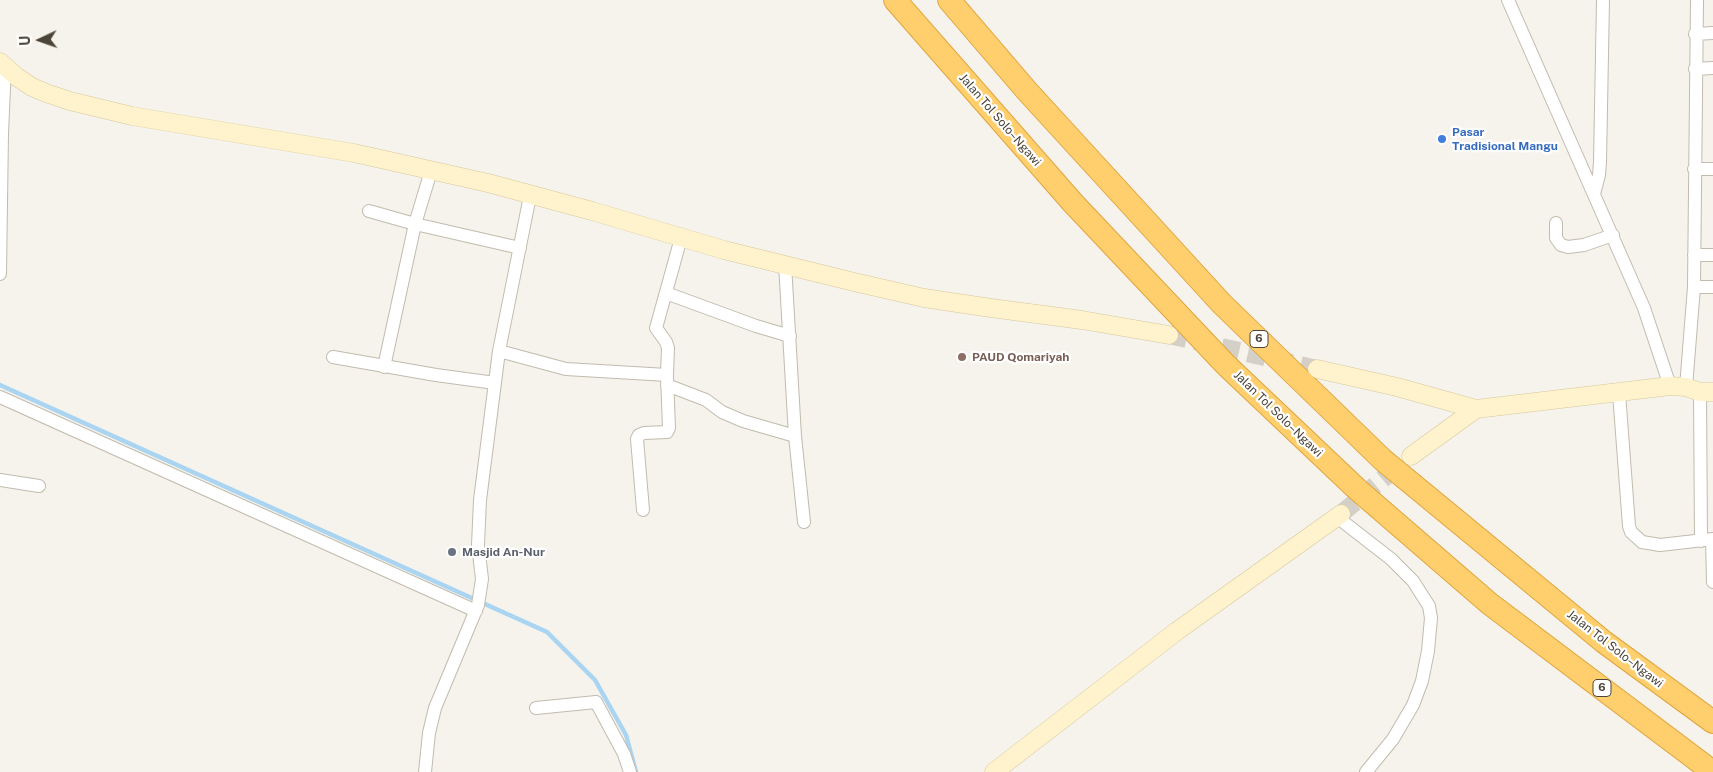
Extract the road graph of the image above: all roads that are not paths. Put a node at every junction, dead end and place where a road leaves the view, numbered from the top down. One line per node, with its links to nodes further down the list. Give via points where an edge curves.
1 (895, 0): 60 (highway, Jalan Tol Solo–Ngawi / 6, via 1073,203 1173,309 1226,365 1358,490 1490,604)
2 (949, 0): 55 (highway, Jalan Tol Solo–Ngawi / 6, via 1027,91 1222,304 1383,460 1604,642)
3 (1508, 0): 15 (street)
4 (1603, 0): 15 (street, via 1600,162)
5 (1696, 0): 6 (street)
6 (1695, 34): 7 (street); 10 (street)
7 (1713, 34)
8 (2, 64): 11 (street); 14 (main road, via 32,87 70,101 124,114 354,153)
9 (1713, 68): 10 (street)
10 (1695, 69): 12 (street)
11 (2, 105): 17 (street)
12 (1694, 169): 13 (street); 25 (street)
13 (1713, 169)
14 (431, 170): 16 (main road); 20 (street)
15 (1594, 194): 21 (street)
16 (530, 196): 22 (main road); 23 (street)
17 (1, 198): 24 (street)
18 (370, 211): 20 (street)
19 (1556, 223): 21 (street, via 1556,238 1561,245 1568,247)
20 (415, 224): 23 (street); 36 (street)
21 (1613, 235): 40 (street, via 1644,308)
22 (681, 238): 27 (main road); 31 (street)
23 (520, 248): 34 (street)
24 (0, 253): 28 (street)
25 (1694, 255): 26 (street); 30 (street)
26 (1713, 255)
27 (785, 264): 32 (main road, via 924,298); 33 (street)
28 (0, 274)
29 (1713, 286): 30 (street)
30 (1694, 287): 40 (street)
31 (666, 293): 33 (street); 38 (street, via 656,328 668,348)
32 (1169, 335)
33 (790, 336): 44 (street)
34 (499, 351): 38 (street, via 566,369); 39 (street)
35 (333, 357): 36 (street)
36 (384, 367): 39 (street)
37 (1317, 369): 43 (main road)
38 (667, 380): 44 (street, via 722,412); 48 (street, via 669,428 667,432 644,433 637,440)
39 (495, 383): 53 (street, via 478,522 482,579)
40 (1692, 389): 41 (main road); 51 (street)
41 (1618, 393): 43 (main road); 51 (street, via 1631,532 1650,544 1660,545)
42 (0, 398): 53 (street)
43 (1476, 409): 45 (main road)
44 (795, 436): 50 (street)
45 (1411, 456)
46 (0, 480): 47 (street)
47 (39, 486)
48 (642, 510)
49 (1339, 515): 58 (main road, via 1176,632); 59 (street, via 1413,581 1429,606 1431,618 1422,681 1413,705)
50 (804, 522)
51 (1709, 539): 52 (street)
52 (1713, 582)
53 (477, 608): 56 (street, via 435,708)
54 (536, 708): 57 (street, via 596,702)
55 (1713, 722)
56 (425, 772)
57 (630, 772)
58 (994, 772)
59 (1366, 772)
60 (1713, 772)

